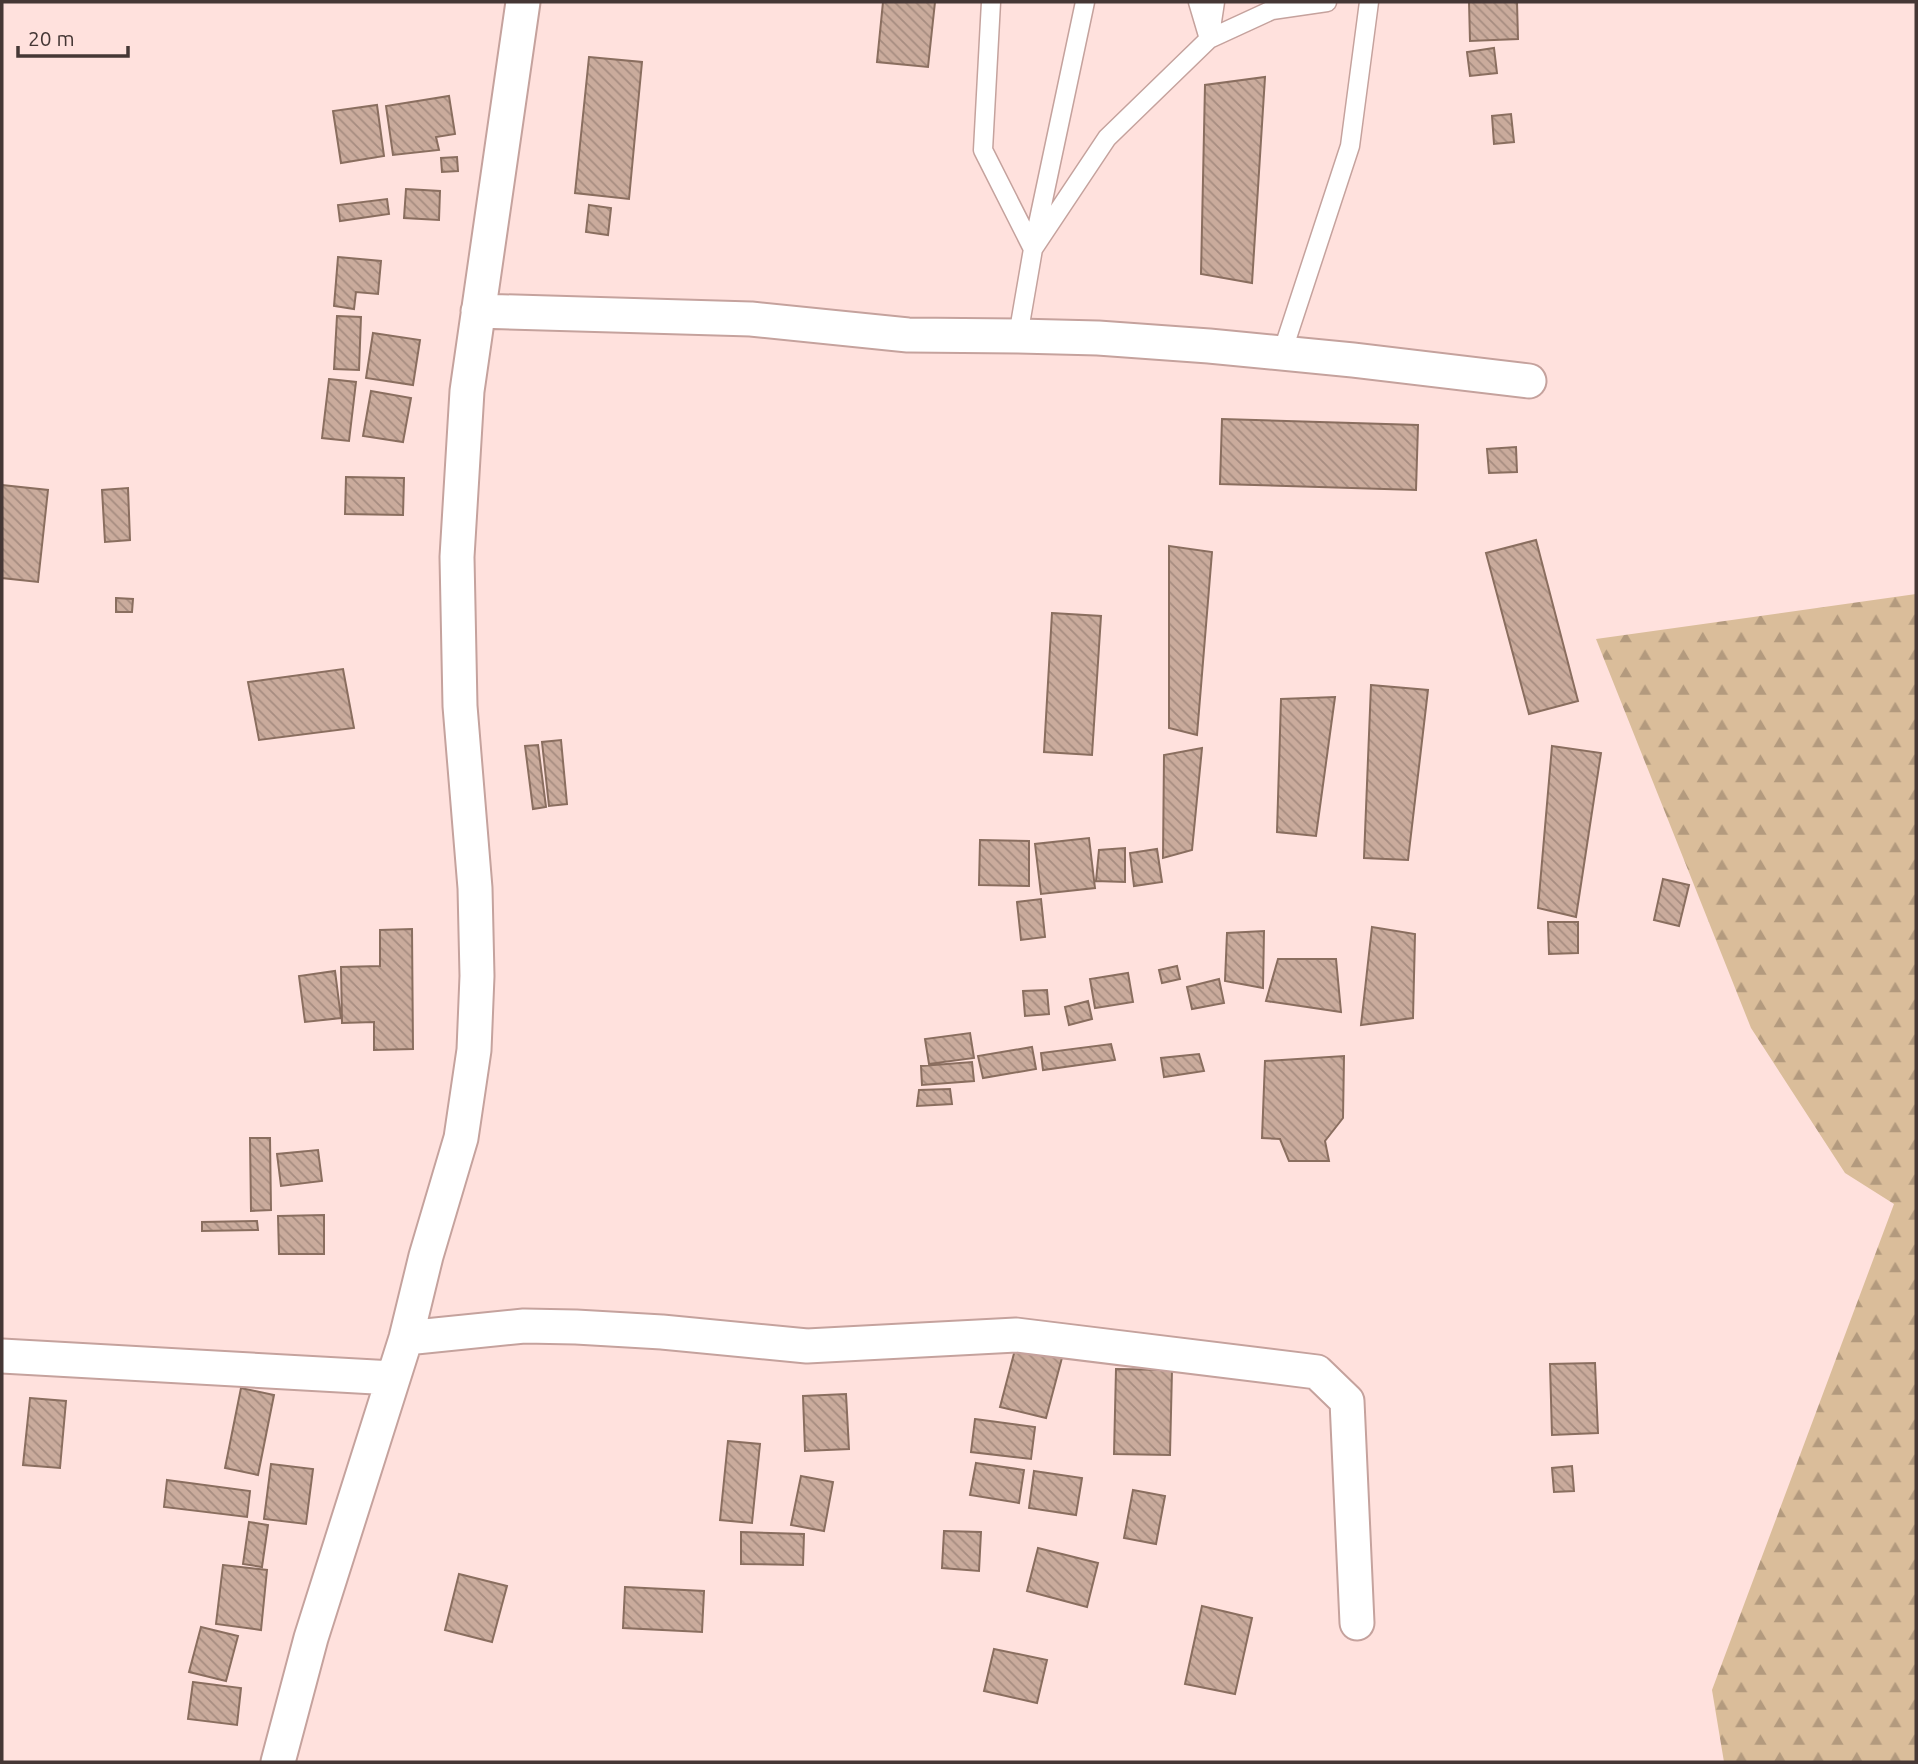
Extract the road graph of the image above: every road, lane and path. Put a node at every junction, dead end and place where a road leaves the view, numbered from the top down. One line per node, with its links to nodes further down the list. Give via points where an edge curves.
1 (523, 2): 10 (street)
2 (991, 2): 9 (lane, via 983,150)
3 (1085, 2): 9 (lane)
4 (1198, 2): 8 (lane)
5 (1215, 2): 8 (lane)
6 (1326, 2): 8 (lane, via 1272,10)
7 (1369, 2): 12 (lane, via 1350,146)
8 (1209, 39): 9 (lane, via 1107,138)
9 (1032, 249): 11 (lane)
10 (478, 311): 11 (street, via 751,319 908,335); 14 (street, via 467,391 457,557 460,706 475,888 474,1050 461,1138)
11 (1018, 335): 12 (street)
12 (1282, 353): 13 (street)
13 (1529, 381)
14 (406, 1338): 16 (street); 17 (street, via 524,1326 662,1332 807,1346 1016,1335 1317,1372 1347,1401)
15 (2, 1356): 16 (street)
16 (393, 1378): 18 (street, via 311,1638)
17 (1357, 1623)
18 (278, 1762)

